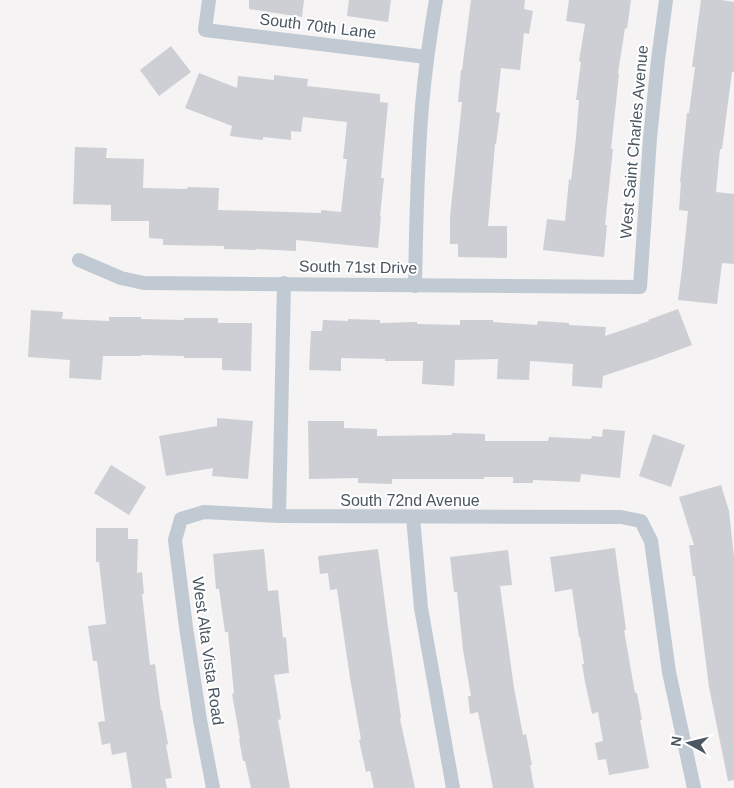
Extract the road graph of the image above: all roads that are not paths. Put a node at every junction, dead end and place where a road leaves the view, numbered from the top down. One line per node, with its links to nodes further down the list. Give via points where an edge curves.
1 (209, 0): 4 (street, South 70th Lane, via 205,30)
2 (436, 0): 4 (street)
3 (666, 0): 8 (street, West Saint Charles Avenue, via 650,138)
4 (427, 57): 7 (street, via 417,184)
5 (79, 260): 6 (street, South 71st Drive, via 121,278 144,283)
6 (284, 283): 7 (street, South 71st Drive); 9 (street)
7 (415, 286): 8 (street, South 71st Drive)
8 (640, 287)
9 (279, 516): 10 (street, South 72nd Avenue); 11 (street, South 72nd Avenue, via 204,512)
10 (413, 518): 13 (street, via 421,608); 14 (street, South 72nd Avenue, via 621,517 641,521 651,541 669,672)
11 (181, 519): 12 (street, West Alta Vista Road, via 175,540 200,720)
12 (213, 788)
13 (453, 788)
14 (694, 788)

